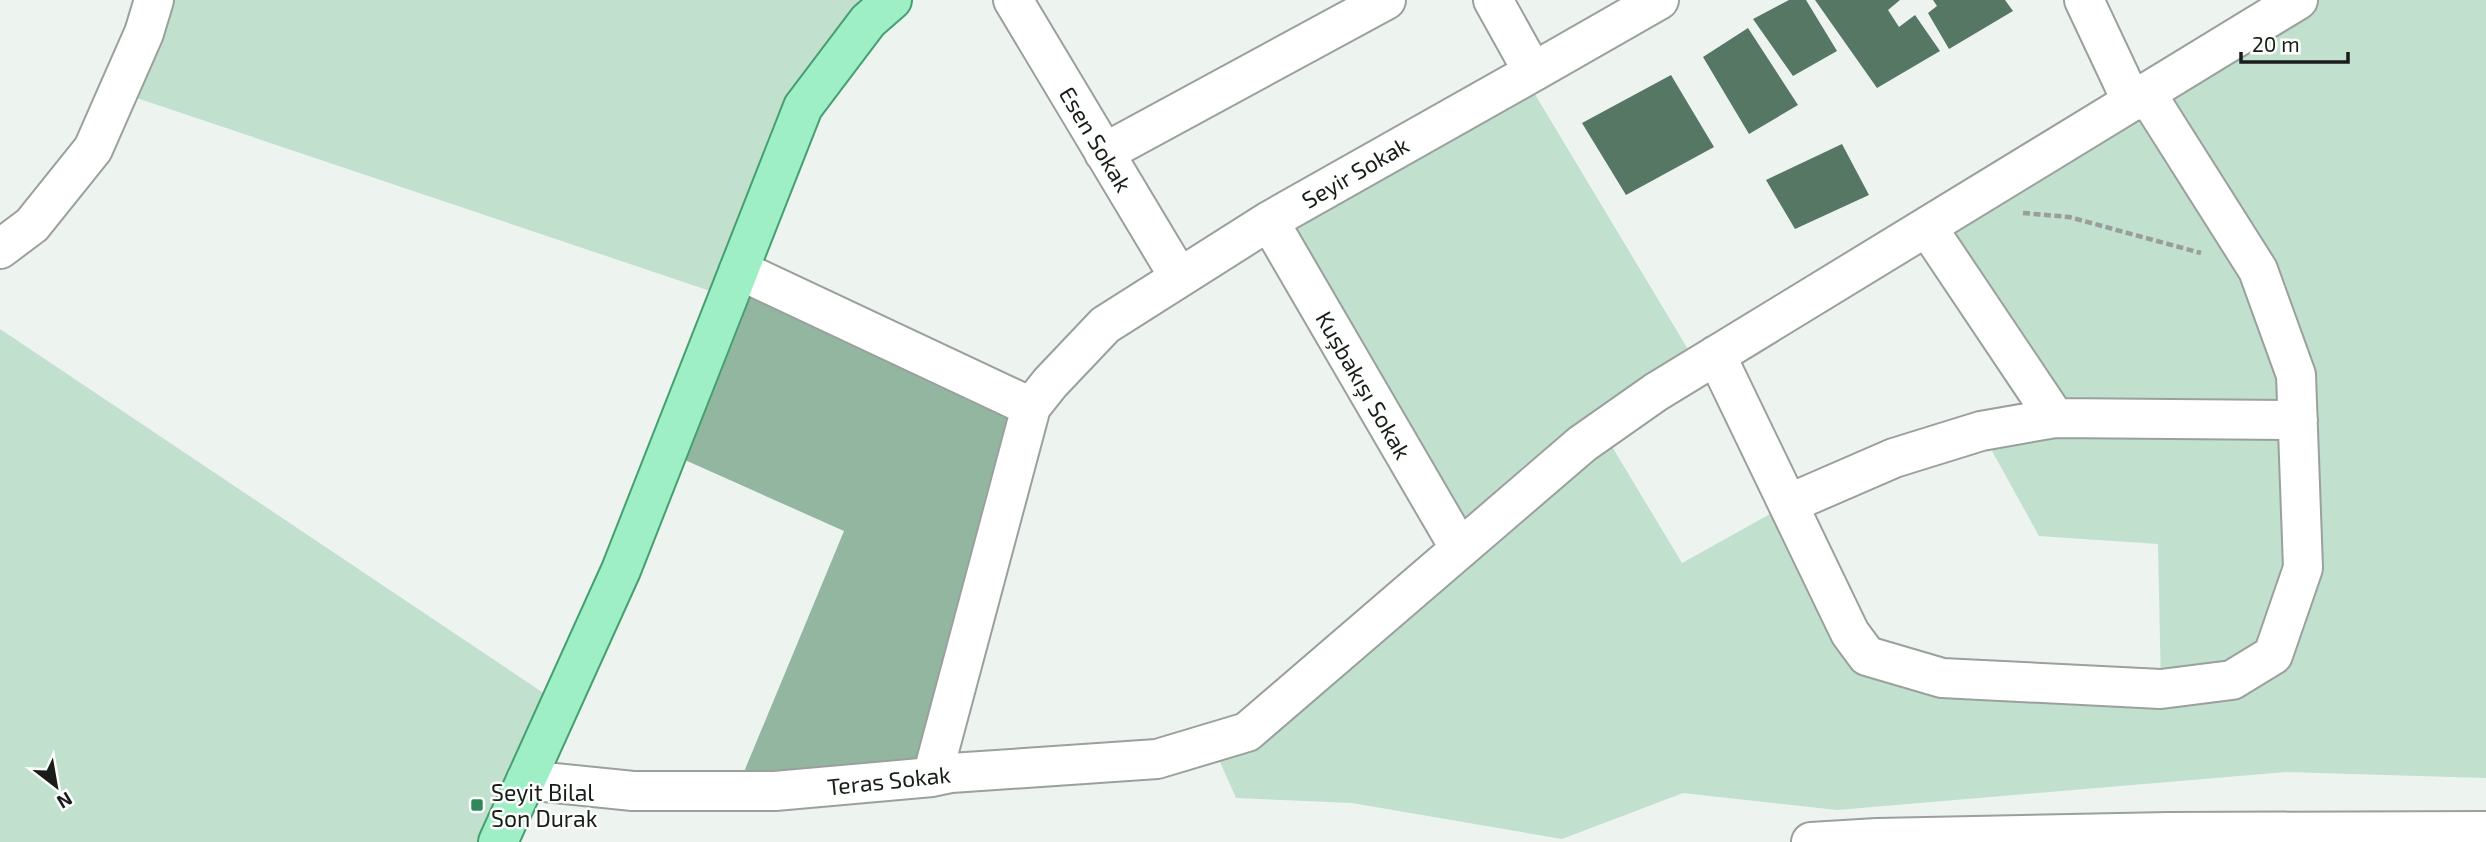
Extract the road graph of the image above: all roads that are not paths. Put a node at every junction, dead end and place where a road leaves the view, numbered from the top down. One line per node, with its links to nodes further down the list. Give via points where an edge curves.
1 (154, 0): 14 (street, via 93,149 32,225)
2 (892, 0): 15 (main road, via 868,21 803,107)
3 (1013, 0): 11 (street, Esen Sokak)
4 (1386, 0): 11 (street)
5 (1493, 0): 9 (street)
6 (1659, 0): 9 (street, Seyir Sokak)
7 (2084, 0): 10 (street)
8 (2298, 0): 10 (street)
9 (1533, 72): 12 (street, Seyir Sokak)
10 (2139, 97): 13 (street); 20 (street, via 2258,270 2296,375)
11 (1104, 153): 16 (street, Esen Sokak)
12 (1269, 221): 16 (street, Seyir Sokak); 22 (street, Kuşbakışı Sokak)
13 (1927, 227): 17 (street); 19 (street)
14 (0, 249)
15 (739, 270): 18 (street); 24 (main road, via 621,570)
16 (1179, 277): 18 (street, Seyir Sokak, via 1105,325)
17 (1716, 355): 21 (street); 22 (street, via 1582,444)
18 (1031, 407): 23 (street)
19 (2055, 418): 20 (street); 21 (street, via 1980,431 1894,458)
20 (2298, 420): 21 (street, via 2303,568 2273,655 2232,680 2161,689 1942,678 1867,656 1850,633)
21 (1788, 504)
22 (1460, 549): 23 (street, Teras Sokak, via 1247,732 1157,759)
23 (932, 777): 24 (street, Teras Sokak, via 775,791 633,792)
24 (526, 780): 27 (main road)
25 (2486, 831): 26 (street)
26 (2176, 837): 28 (street)
27 (498, 842)
28 (1811, 842)

